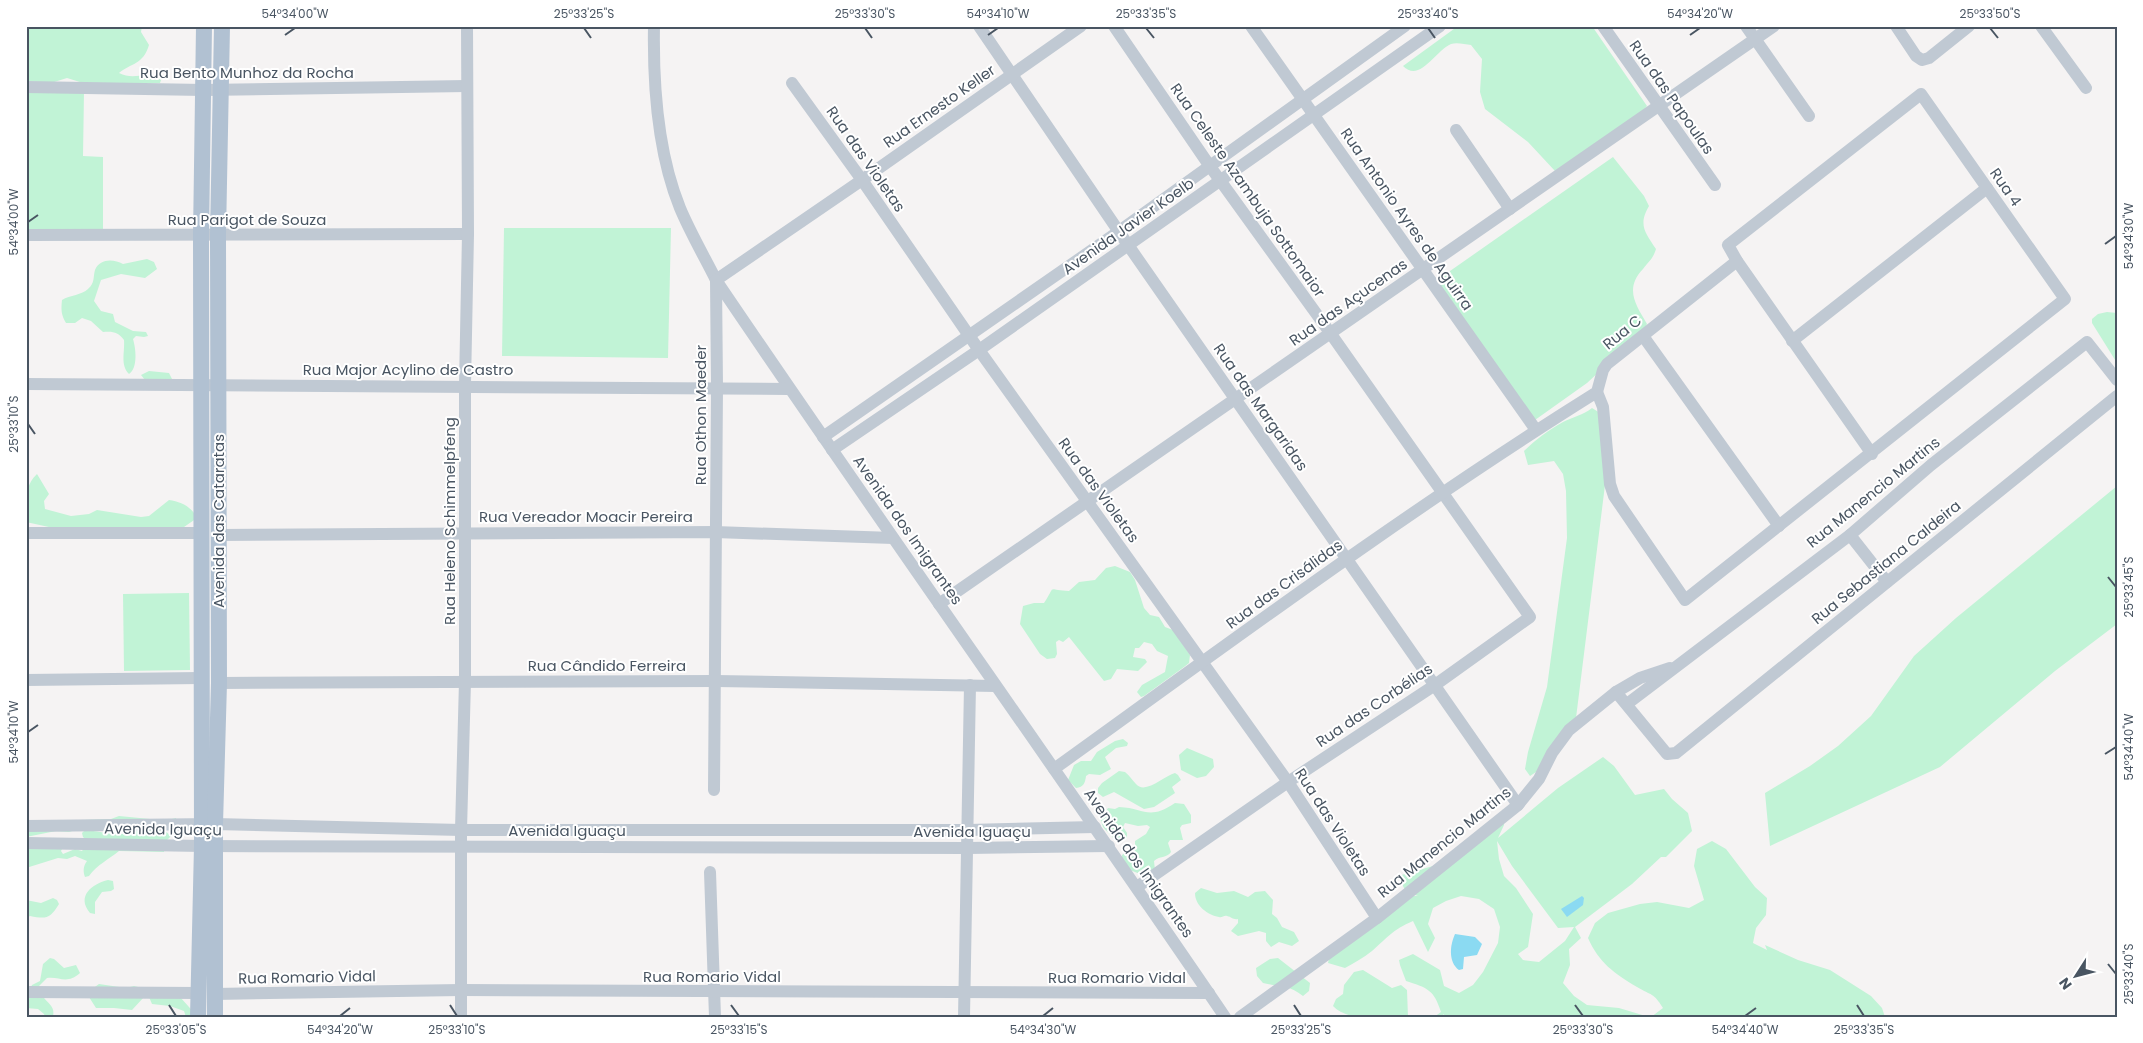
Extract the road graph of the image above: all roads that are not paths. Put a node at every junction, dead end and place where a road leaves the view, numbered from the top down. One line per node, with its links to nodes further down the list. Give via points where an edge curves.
1 (204, 26): 23 (main road, Avenida das Cataratas)
2 (222, 26): 24 (main road, Avenida das Cataratas)
3 (467, 26): 21 (street, Rua Heleno Schimmelpfeng)
4 (654, 26): 44 (street, Avenida dos Imigrantes, via 656,91 663,149 680,206)
5 (979, 26): 18 (street, Rua das Margaridas)
6 (1081, 26): 18 (street, Rua Ernesto Keller)
7 (1114, 26): 30 (street, Rua Celeste Azambuja Sottomaior)
8 (1251, 26): 25 (street, Rua Antonio Ayres de Aguirra)
9 (1405, 26): 25 (street, Avenida Javier Koelb)
10 (1440, 26): 27 (street, Avenida Javier Koelb)
11 (1603, 26): 26 (street, Rua das Papoulas)
12 (1746, 26): 17 (street)
13 (1774, 26): 17 (street, Rua das Açucenas)
14 (1896, 26): 15 (street, via 1922,60)
15 (1970, 26)
16 (2041, 26): 22 (street)
17 (1755, 40): 26 (street, Rua das Açucenas); 28 (street)
18 (1012, 75): 31 (street, Rua Ernesto Keller); 36 (street, Rua das Margaridas)
19 (792, 83): 31 (street, Rua das Violetas)
20 (26, 86): 23 (street, Rua Bento Munhoz da Rocha)
21 (467, 86): 24 (street, Rua Bento Munhoz da Rocha); 37 (street, Rua Heleno Schimmelpfeng)
22 (2086, 88)
23 (204, 90): 24 (street, Rua Bento Munhoz da Rocha); 40 (main road, Avenida das Cataratas)
24 (222, 90): 39 (main road, Avenida das Cataratas)
25 (1303, 99): 27 (street, Rua Antonio Ayres de Aguirra); 30 (street, Avenida Javier Koelb)
26 (1659, 106): 33 (street, Rua das Papoulas); 35 (street, Rua das Açucenas)
27 (1314, 114): 32 (street, Avenida Javier Koelb); 43 (street, Rua Antonio Ayres de Aguirra)
28 (1809, 116)
29 (1456, 130): 35 (street)
30 (1208, 166): 32 (street, Rua Celeste Azambuja Sottomaior); 36 (street, Avenida Javier Koelb)
31 (862, 180): 44 (street, Rua Ernesto Keller); 45 (street, Rua das Violetas)
32 (1220, 181): 41 (street, Avenida Javier Koelb); 46 (street, Rua Celeste Azambuja Sottomaior)
33 (1715, 186)
34 (1987, 188): 42 (street, Rua 4, via 1921,94 1731,241 1728,245); 48 (street); 63 (street, Rua 4, via 2065,299)
35 (1510, 209): 43 (street, Rua das Açucenas)
36 (1118, 232): 41 (street, Rua das Margaridas); 45 (street, Avenida Javier Koelb)
37 (468, 234): 39 (street, Rua Parigot de Souza); 54 (street, Rua Heleno Schimmelpfeng)
38 (26, 235): 40 (street, Rua Parigot de Souza)
39 (218, 235): 40 (street, Rua Parigot de Souza); 53 (main road, Avenida das Cataratas)
40 (201, 236): 52 (main road, Avenida das Cataratas)
41 (1128, 245): 49 (street, Avenida Javier Koelb); 59 (street, Rua das Margaridas)
42 (1737, 261): 47 (street, Rua C); 48 (street)
43 (1423, 270): 46 (street, Rua das Açucenas); 60 (street, Rua Antonio Ayres de Aguirra)
44 (716, 280): 55 (street, Rua Othon Maeder); 56 (street, Avenida dos Imigrantes)
45 (968, 334): 49 (street, Rua das Violetas); 61 (street, Avenida Javier Koelb)
46 (1331, 334): 59 (street, Rua das Açucenas); 64 (street, Rua Celeste Azambuja Sottomaior)
47 (1643, 336): 57 (street, Rua C, via 1607,364); 66 (street)
48 (1792, 341): 63 (street)
49 (979, 350): 62 (street, Avenida Javier Koelb); 65 (street, Rua das Violetas)
50 (2117, 380): 72 (street, Rua Manencio Martins, via 2087,342 1931,465)
51 (26, 384): 52 (street, Rua Major Acylino de Castro)
52 (201, 384): 53 (street, Rua Major Acylino de Castro); 69 (main road, Avenida das Cataratas)
53 (218, 384): 54 (street, Rua Major Acylino de Castro); 71 (main road, Avenida das Cataratas)
54 (465, 385): 55 (street, Rua Major Acylino de Castro); 70 (street, Rua Heleno Schimmelpfeng)
55 (717, 387): 56 (street, Rua Major Acylino de Castro); 67 (street, Rua Othon Maeder)
56 (789, 389): 61 (street, Avenida dos Imigrantes)
57 (1597, 392): 60 (street); 66 (street, via 1603,407 1614,496 1685,600)
58 (2117, 396): 75 (street, Rua Sebastiana Caldeira)
59 (1236, 400): 65 (street, Rua das Açucenas); 74 (street, Rua das Margaridas)
60 (1536, 430): 64 (street, Rua das Crisálidas)
61 (823, 437): 62 (street, Avenida dos Imigrantes)
62 (832, 450): 73 (street, Avenida dos Imigrantes)
63 (1872, 454): 66 (street)
64 (1442, 493): 74 (street, Rua das Crisálidas); 77 (street, Rua Celeste Azambuja Sottomaior)
65 (1088, 502): 76 (street, Rua das Açucenas); 78 (street, Rua das Violetas)
66 (1779, 526)
67 (715, 532): 70 (street, Rua Vereador Moacir Pereira); 73 (street, Rua Vereador Moacir Pereira); 83 (street, Rua Othon Maeder)
68 (26, 533): 69 (street)
69 (201, 533): 80 (main road, Avenida das Cataratas)
70 (464, 533): 71 (street, Rua Vereador Moacir Pereira); 82 (street, Rua Heleno Schimmelpfeng)
71 (219, 535): 84 (main road, Avenida das Cataratas)
72 (1850, 535): 75 (street); 79 (street, Rua Manencio Martins)
73 (894, 538): 76 (street, Avenida dos Imigrantes)
74 (1347, 558): 78 (street, Rua das Crisálidas); 86 (street, Rua das Margaridas)
75 (1887, 582): 89 (street, Rua Sebastiana Caldeira, via 1676,754 1667,754)
76 (939, 604): 87 (street, Avenida dos Imigrantes)
77 (1530, 617): 86 (street, Rua das Corbélias)
78 (1203, 662): 90 (street, Rua das Crisálidas); 91 (street, Rua das Violetas)
79 (1678, 666): 88 (street, Rua Manencio Martins, via 1640,678); 89 (street, Rua Manencio Martins)
80 (201, 678): 81 (street); 94 (main road, Avenida das Cataratas)
81 (26, 680)
82 (465, 681): 83 (street, Rua Cândido Ferreira); 84 (street, Rua Cândido Ferreira); 97 (street, Rua Heleno Schimmelpfeng)
83 (716, 681): 85 (street, Rua Cândido Ferreira); 92 (street, Rua Othon Maeder)
84 (219, 683): 94 (main road, Avenida das Cataratas)
85 (970, 685): 87 (street, Rua Cândido Ferreira); 98 (street)
86 (1435, 685): 91 (street, Rua das Corbélias); 93 (street, Rua das Margaridas)
87 (995, 686): 90 (street, Avenida dos Imigrantes)
88 (1616, 692): 89 (street); 93 (street, Rua Manencio Martins, via 1569,730)
89 (1627, 704)
90 (1054, 769): 96 (street, Avenida dos Imigrantes)
91 (1288, 782): 105 (street, Rua das Corbélias); 106 (street, Rua das Violetas)
92 (714, 790)
93 (1518, 805): 106 (street, Rua Manencio Martins)
94 (208, 824): 95 (street, Avenida Iguaçu); 97 (street, Avenida Iguaçu); 100 (main road, Avenida das Cataratas)
95 (26, 826)
96 (1095, 827): 98 (street, Avenida Iguaçu); 102 (street, Avenida dos Imigrantes)
97 (461, 830): 98 (street, Avenida Iguaçu); 101 (street, Rua Heleno Schimmelpfeng)
98 (968, 830): 103 (street)
99 (26, 843): 100 (street, Avenida Iguaçu)
100 (208, 846): 101 (street, Avenida Iguaçu); 111 (main road, Avenida das Cataratas)
101 (461, 846): 103 (street, Avenida Iguaçu); 107 (street, Rua Heleno Schimmelpfeng)
102 (1108, 846): 103 (street, Avenida Iguaçu); 105 (street, Avenida dos Imigrantes)
103 (968, 848): 112 (street)
104 (710, 872): 109 (street)
105 (1137, 888): 110 (street, Avenida dos Imigrantes)
106 (1377, 918): 119 (street, Rua Manencio Martins)
107 (462, 990): 109 (street, Rua Romario Vidal); 111 (street, Rua Romario Vidal); 115 (street, Rua Heleno Schimmelpfeng)
108 (26, 992): 111 (street, Rua Romario Vidal)
109 (715, 992): 112 (street, Rua Romario Vidal); 116 (street)
110 (1209, 993): 112 (street, Rua Romario Vidal); 118 (street, Avenida dos Imigrantes)
111 (207, 994): 113 (main road, Avenida das Cataratas); 114 (main road, Avenida das Cataratas)
112 (964, 994): 117 (street)
113 (198, 1017)
114 (215, 1017)
115 (461, 1017)
116 (715, 1017)
117 (964, 1017)
118 (1224, 1017)
119 (1240, 1017)

